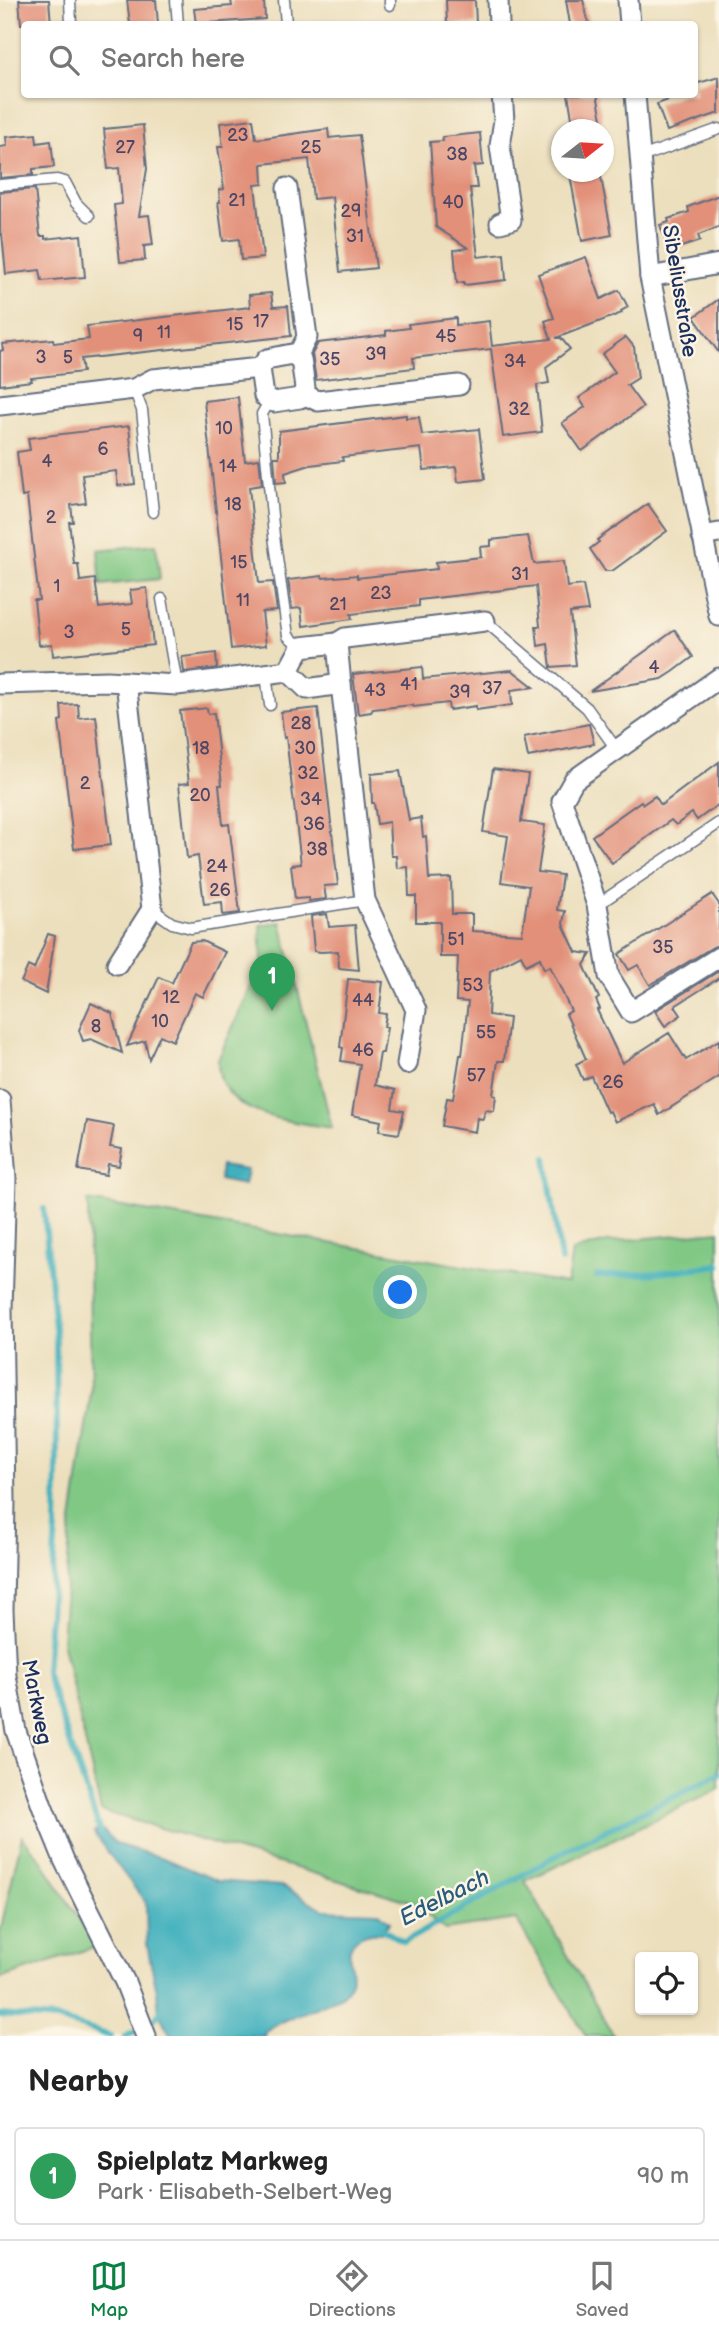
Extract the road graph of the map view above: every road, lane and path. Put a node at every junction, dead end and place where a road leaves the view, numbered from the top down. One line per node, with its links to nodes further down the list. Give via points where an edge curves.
1 (70, 0): 6 (lane)
2 (176, 0): 7 (lane)
3 (284, 0): 8 (lane)
4 (498, 0): 9 (street)
5 (628, 0): 10 (street)
6 (71, 21)
7 (178, 21)
8 (286, 21)
9 (499, 21)
10 (630, 21)
11 (502, 98): 18 (street, via 500,146 511,220)
12 (635, 98): 14 (street, Sibeliusstraße)
13 (719, 129): 14 (lane)
14 (641, 157): 20 (street, Sibeliusstraße)
15 (0, 185): 17 (lane, via 65,182)
16 (287, 188): 21 (street, via 307,337)
17 (89, 216)
18 (500, 223)
19 (719, 264): 20 (street)
20 (650, 277): 29 (street, Sibeliusstraße)
21 (297, 357): 22 (street, via 267,359); 25 (street, via 301,359)
22 (260, 368): 24 (street, via 153,379); 26 (street, via 264,396)
23 (459, 385): 25 (street, via 318,401)
24 (134, 389): 27 (street); 28 (lane, via 142,410)
25 (303, 394): 26 (street)
26 (270, 400): 34 (lane, via 262,414 274,536 289,636)
27 (0, 405)
28 (153, 512)
29 (710, 534): 31 (street, Sibeliusstraße)
30 (162, 598): 41 (lane)
31 (719, 616)
32 (485, 621): 33 (street, via 345,638); 43 (lane, via 587,708)
33 (337, 643): 34 (street); 40 (street)
34 (301, 647): 35 (street)
35 (288, 671): 36 (street); 40 (street, via 307,689)
36 (266, 674): 41 (street); 42 (lane)
37 (719, 678): 43 (street)
38 (126, 682): 39 (street); 41 (street); 47 (street)
39 (0, 684)
40 (341, 684): 45 (street)
41 (177, 685)
42 (270, 705)
43 (617, 750): 46 (street, via 575,780 562,801)
44 (719, 823): 46 (lane)
45 (365, 900): 47 (lane, via 191,928 172,923); 50 (street, via 416,1010)
46 (597, 905): 48 (street, via 609,976 631,1012)
47 (152, 909): 49 (street)
48 (719, 957)
49 (117, 964)
50 (407, 1064)
51 (0, 1100): 52 (street, Markweg, via 6,1179)
52 (1, 1308): 53 (street, Markweg, via 3,1610 6,1676 16,1731 59,1849 125,1982)
53 (146, 2036)

